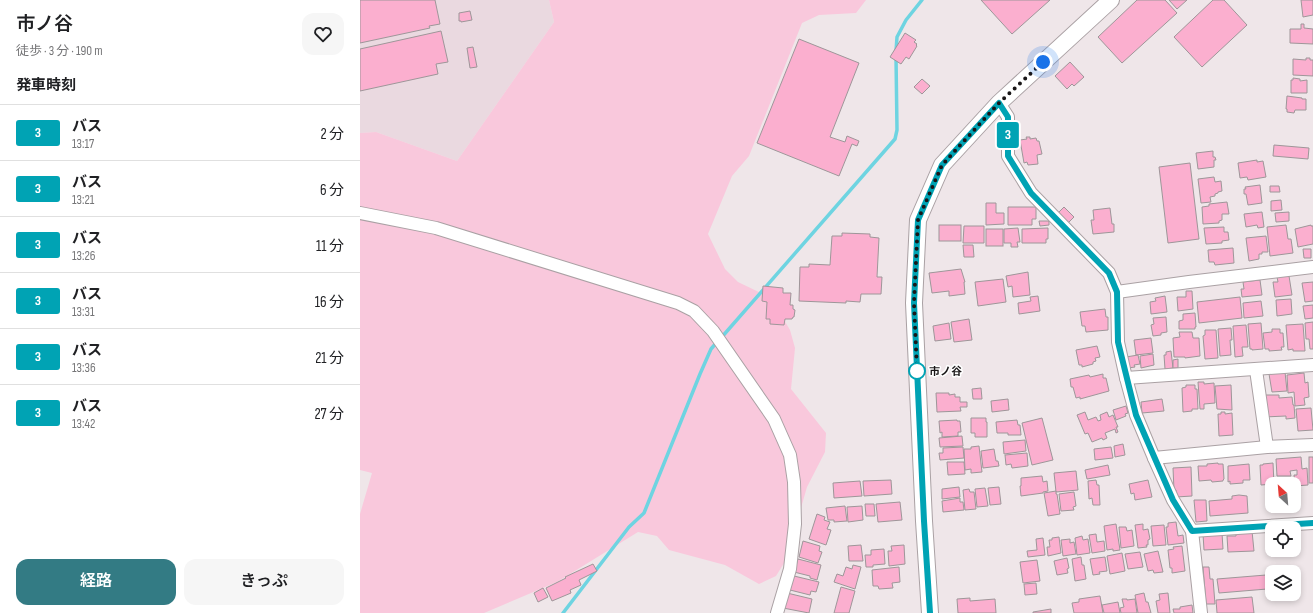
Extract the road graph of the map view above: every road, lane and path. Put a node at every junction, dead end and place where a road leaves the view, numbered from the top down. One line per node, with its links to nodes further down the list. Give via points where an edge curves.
1 (1111, 0): 2 (street)
2 (999, 103): 5 (street, via 1008,117 1008,156 1031,193 1109,273); 15 (street, via 942,165 918,220 914,303)
3 (360, 214): 14 (street, via 443,230 678,303 694,311 713,331 754,389 774,419 790,455 794,482 795,524 790,569)
4 (1313, 267): 5 (street)
5 (1117, 292): 8 (street, via 1118,342)
6 (1313, 365): 7 (street)
7 (1256, 370): 8 (street); 10 (street)
8 (1126, 378): 11 (street, via 1136,415)
9 (1313, 445): 10 (street)
10 (1267, 446): 11 (street)
11 (1154, 458): 13 (street, via 1173,500)
12 (1313, 523): 13 (street)
13 (1192, 531): 16 (street)
14 (777, 613)
15 (930, 613)
16 (1201, 613)

